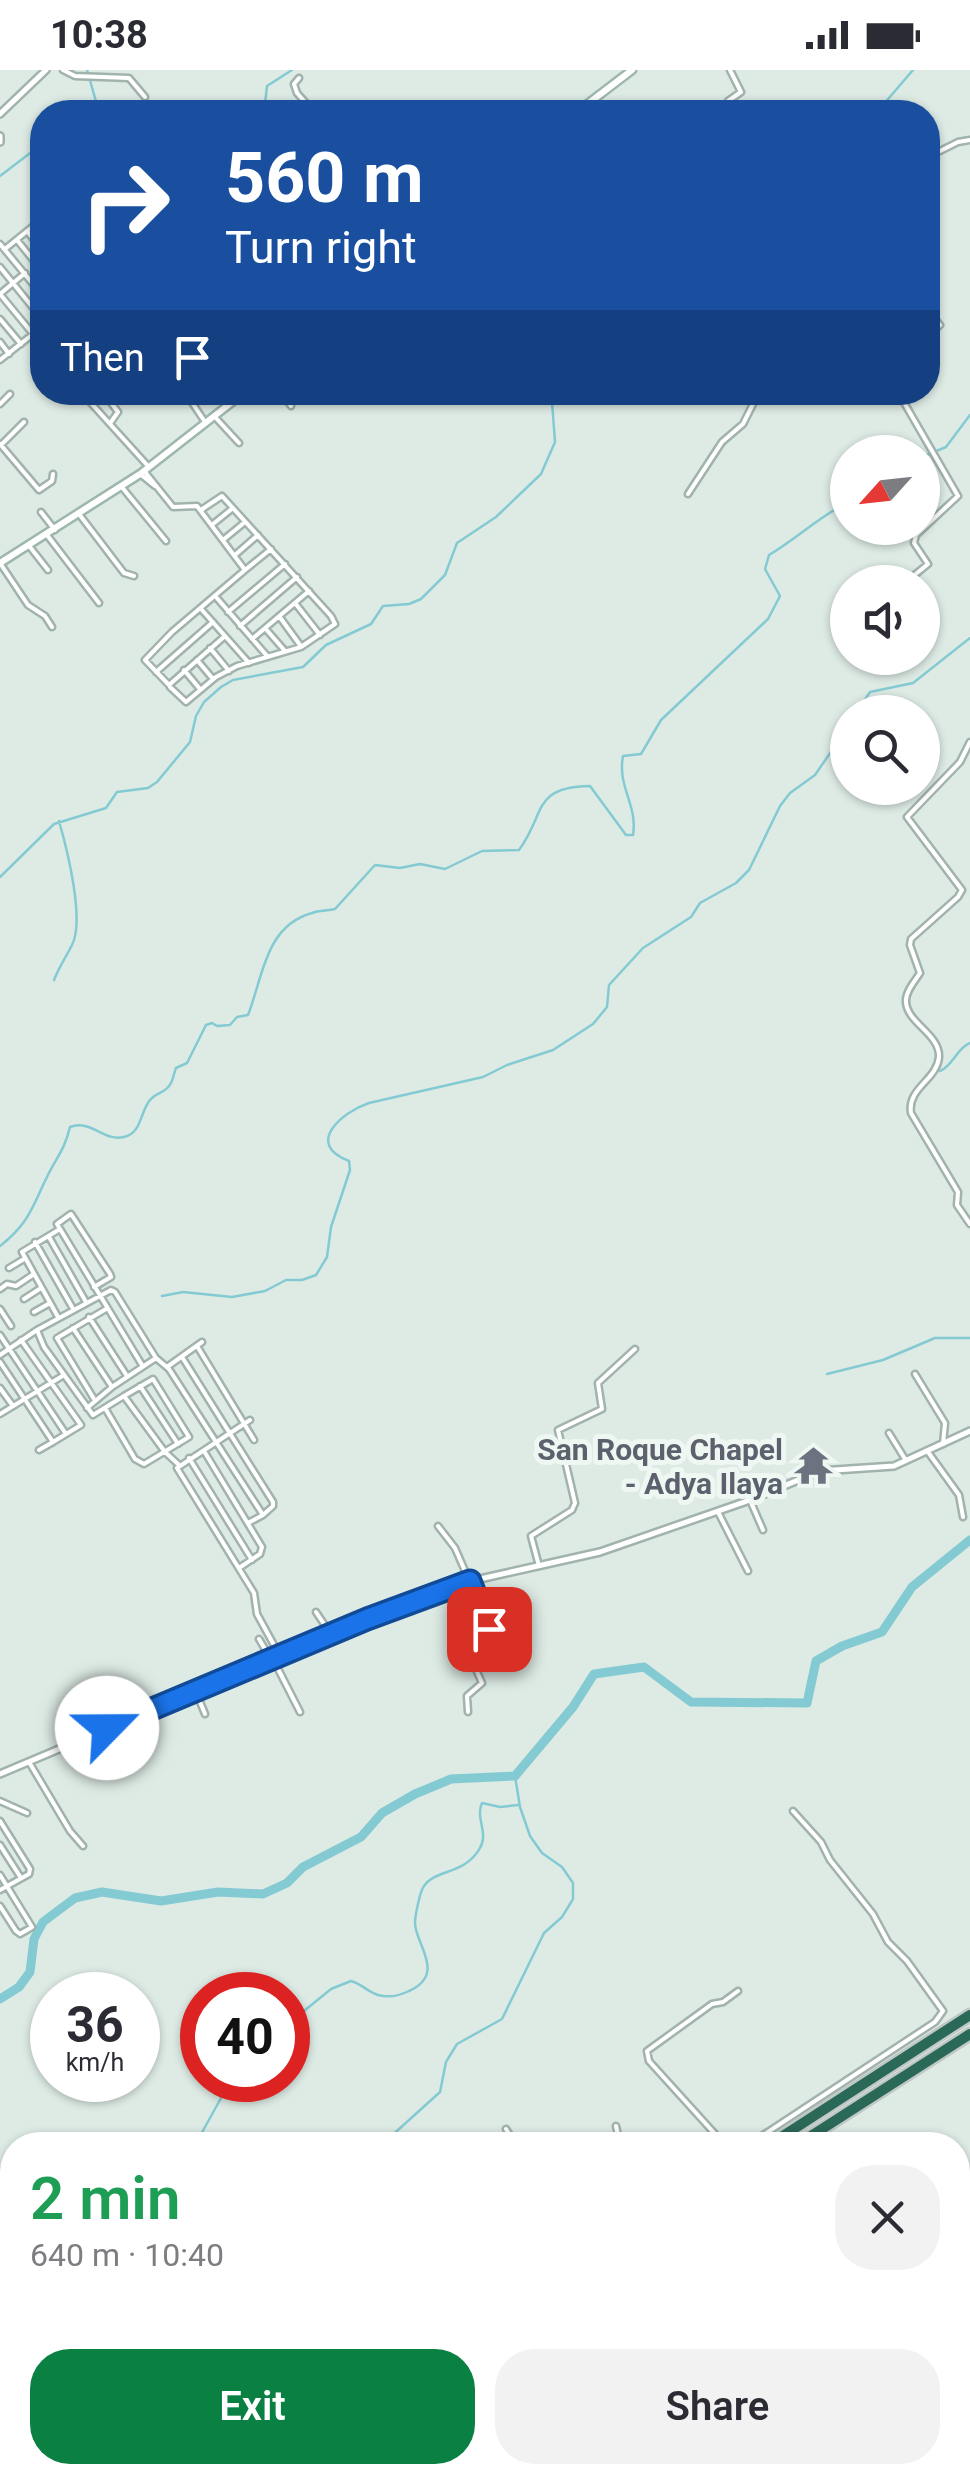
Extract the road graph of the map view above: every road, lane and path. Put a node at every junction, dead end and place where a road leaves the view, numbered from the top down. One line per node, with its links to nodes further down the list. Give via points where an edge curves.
1 (62, 70): 6 (street, via 129,78)
2 (632, 70): 8 (main road)
3 (730, 70): 9 (street, via 741,92)
4 (42, 72): 10 (street)
5 (299, 78): 7 (street, via 295,90)
6 (146, 96)
7 (304, 100)
8 (592, 100)
9 (729, 100)
10 (0, 114)
11 (970, 140): 12 (street)
12 (940, 151)
13 (30, 229): 14 (street)
14 (27, 231): 15 (street); 16 (street)
15 (30, 235)
16 (17, 240): 18 (street); 19 (street)
17 (0, 244): 18 (street)
18 (5, 249): 21 (street)
19 (30, 257)
20 (0, 267): 23 (street)
21 (25, 273): 22 (street); 23 (street)
22 (30, 279)
23 (13, 283): 24 (street); 26 (street, via 0,294)
24 (30, 304)
25 (0, 318): 29 (street)
26 (30, 330)
27 (30, 336): 29 (street)
28 (0, 342): 30 (street)
29 (21, 344): 30 (street)
30 (9, 354): 31 (street)
31 (0, 360)
32 (10, 394): 33 (street)
33 (0, 404)
34 (95, 405): 42 (street)
35 (113, 405): 42 (street, via 118,412)
36 (194, 405): 43 (street)
37 (228, 405): 40 (main road)
38 (753, 405): 49 (street)
39 (905, 405): 65 (street, via 958,496 916,535)
40 (214, 416): 43 (main road); 44 (street)
41 (24, 422): 45 (street)
42 (111, 422): 46 (street, via 141,458)
43 (205, 422): 46 (main road)
44 (238, 442)
45 (1, 444): 47 (street, via 39,490)
46 (144, 473): 48 (main road); 51 (street, via 175,508)
47 (53, 474)
48 (121, 486): 53 (main road); 59 (street)
49 (688, 494)
50 (232, 508): 51 (street, via 221,495); 54 (street); 55 (street)
51 (201, 510): 55 (street)
52 (40, 512): 56 (street)
53 (79, 514): 56 (main road); 68 (street, via 124,573)
54 (245, 522): 57 (street); 58 (street)
55 (212, 525): 58 (street)
56 (51, 532): 60 (main road); 72 (street)
57 (258, 535): 61 (street); 62 (street)
58 (223, 540): 62 (street)
59 (166, 541)
60 (30, 546): 63 (main road); 66 (street)
61 (270, 549): 64 (street); 67 (street)
62 (234, 555): 67 (street)
63 (0, 563): 79 (street)
64 (285, 564): 69 (street); 75 (street)
65 (927, 565)
66 (48, 570)
67 (245, 570): 71 (street)
68 (134, 576)
69 (297, 577): 70 (street); 78 (street)
70 (309, 591): 73 (street); 81 (street, via 335,624)
71 (216, 598): 74 (street); 75 (street)
72 (99, 603)
73 (296, 603): 76 (street); 81 (street)
74 (201, 609): 77 (street); 92 (street, via 143,659)
75 (228, 612): 78 (street)
76 (280, 616): 80 (street); 84 (street)
77 (213, 622): 82 (street); 92 (street)
78 (240, 626): 83 (street)
79 (52, 628)
80 (265, 628): 83 (street); 86 (street)
81 (320, 635): 84 (street)
82 (225, 636): 85 (street); 89 (street)
83 (252, 639): 87 (street)
84 (301, 647): 86 (street)
85 (210, 648): 88 (street); 91 (street)
86 (286, 653): 87 (street)
87 (268, 658): 89 (street)
88 (196, 659): 90 (street); 93 (street)
89 (248, 663): 91 (street)
90 (184, 670): 94 (street); 95 (street)
91 (229, 670): 93 (street)
92 (156, 672): 94 (street)
93 (213, 679): 95 (street)
94 (169, 685): 95 (street, via 185,702)
95 (200, 688)
96 (970, 742): 97 (street, via 960,762 908,816 962,890 911,939 920,973 906,1003 939,1055 910,1101 910,1113)
97 (970, 1224)
98 (60, 1229): 99 (street); 104 (street); 104 (street, via 58,1220 74,1215 110,1274)
99 (48, 1235): 100 (street); 109 (street)
100 (35, 1242): 101 (street, via 22,1250); 112 (street)
101 (24, 1259): 102 (street); 103 (street)
102 (9, 1268)
103 (34, 1274): 105 (street); 106 (street)
104 (94, 1286): 107 (street)
105 (42, 1288): 108 (street); 110 (street)
106 (0, 1289)
107 (98, 1296): 109 (street); 113 (street); 126 (street, via 115,1292)
108 (24, 1299)
109 (86, 1302): 112 (street)
110 (50, 1303): 114 (street); 115 (street)
111 (0, 1309): 117 (street)
112 (72, 1309): 115 (street)
113 (106, 1309): 116 (street); 128 (street)
114 (34, 1312)
115 (58, 1317): 119 (street)
116 (90, 1317): 118 (street); 132 (street)
117 (11, 1326)
118 (72, 1327): 135 (street); 144 (street, via 57,1338)
119 (37, 1330): 121 (street); 130 (street)
120 (0, 1335): 122 (street)
121 (21, 1340): 122 (street); 134 (street)
122 (9, 1348): 124 (street); 139 (street)
123 (635, 1350): 179 (street, via 598,1382 602,1409 558,1430 575,1503 531,1536)
124 (0, 1355)
125 (182, 1357): 129 (street); 137 (street, via 200,1344); 158 (street)
126 (156, 1358): 128 (street); 129 (street)
127 (0, 1362): 142 (street)
128 (142, 1365): 132 (street)
129 (166, 1367): 161 (street)
130 (64, 1374): 134 (street); 146 (street)
131 (915, 1374): 163 (street, via 946,1426)
132 (127, 1376): 135 (street)
133 (228, 1382): 137 (street)
134 (50, 1383): 139 (street); 154 (street)
135 (112, 1386): 144 (street)
136 (140, 1386): 140 (street); 162 (street); 162 (street, via 156,1382 190,1435)
137 (222, 1386): 143 (street)
138 (0, 1388): 145 (street)
139 (38, 1390): 142 (street); 157 (street)
140 (124, 1396): 147 (street); 166 (street)
141 (236, 1396): 143 (street)
142 (26, 1398): 145 (street); 160 (street)
143 (229, 1399): 149 (street)
144 (94, 1400): 146 (street)
145 (12, 1406): 150 (street)
146 (87, 1408): 151 (street)
147 (105, 1408): 151 (street); 166 (street, via 139,1462)
148 (243, 1408): 149 (street)
149 (237, 1412): 153 (street)
150 (0, 1414)
151 (94, 1415): 154 (street)
152 (250, 1420): 153 (street)
153 (244, 1424): 158 (street); 159 (street)
154 (81, 1425): 157 (street)
155 (970, 1431): 163 (street)
156 (890, 1432): 169 (street)
157 (66, 1434): 160 (street)
158 (229, 1435): 161 (street); 173 (street, via 272,1502)
159 (254, 1440)
160 (54, 1442): 164 (street)
161 (216, 1443): 165 (street); 173 (street)
162 (178, 1444): 166 (street)
163 (943, 1444): 167 (street)
164 (39, 1450)
165 (203, 1450): 168 (street); 175 (street)
166 (165, 1452): 170 (street)
167 (927, 1452): 169 (street); 174 (street, via 959,1495)
168 (189, 1458): 170 (street); 178 (street)
169 (906, 1462): 171 (street, via 820,1471)
170 (178, 1464): 180 (street)
171 (750, 1500): 172 (street); 177 (street)
172 (718, 1512): 179 (street); 181 (street)
173 (263, 1515): 175 (street)
174 (963, 1517)
175 (248, 1523): 178 (street, via 262,1547)
176 (438, 1526): 182 (street)
177 (762, 1530)
178 (252, 1560): 180 (street)
179 (538, 1566): 182 (street)
180 (238, 1568): 186 (street, via 254,1593)
181 (748, 1570)
182 (470, 1581): 184 (street); 190 (street, via 489,1629 462,1638 482,1682 467,1696)
183 (316, 1612): 184 (street)
184 (332, 1636): 186 (street)
185 (259, 1640): 186 (street)
186 (276, 1660): 188 (street); 189 (street)
187 (111, 1681): 191 (street)
188 (196, 1692): 191 (street); 192 (street)
189 (300, 1712)
190 (468, 1712)
191 (140, 1714): 193 (street)
192 (205, 1714)
193 (29, 1762): 194 (street); 200 (street)
194 (0, 1774)
195 (0, 1801): 197 (street)
196 (793, 1811): 214 (street, via 943,2011 936,2022)
197 (28, 1813)
198 (0, 1820): 202 (street, via 30,1869)
199 (0, 1846): 202 (street)
200 (84, 1846)
201 (0, 1875): 203 (street)
202 (21, 1878): 203 (street)
203 (7, 1886): 204 (street); 205 (street, via 32,1927 20,1934)
204 (0, 1890)
205 (0, 1906)
206 (738, 1992): 213 (street, via 647,2051)
207 (970, 2015): 215 (highway)
208 (970, 2034): 216 (highway)
209 (616, 2126): 212 (street)
210 (506, 2128): 211 (street)
211 (508, 2132)
212 (617, 2132)
213 (714, 2132)
214 (768, 2132)
215 (790, 2132)
216 (817, 2132)

